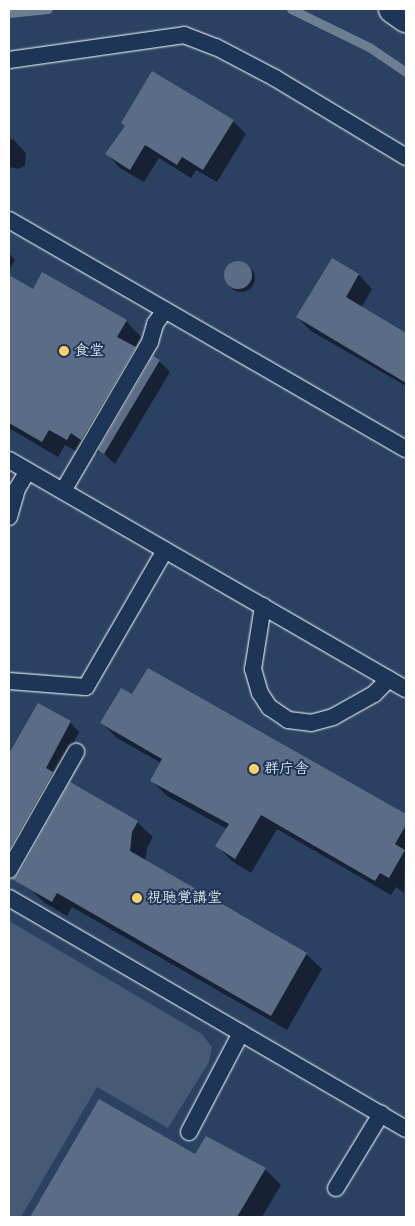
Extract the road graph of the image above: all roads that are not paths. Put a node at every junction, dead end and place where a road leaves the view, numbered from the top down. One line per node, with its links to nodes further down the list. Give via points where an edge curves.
1 (393, 9): 2 (main road)
2 (406, 18)
3 (9, 60): 4 (lane, via 184,36 216,47 275,78)
4 (406, 157)
5 (9, 220): 6 (lane)
6 (165, 310): 7 (lane); 10 (lane, via 155,324 150,342)
7 (406, 449)
8 (9, 460): 9 (lane)
9 (28, 471): 10 (lane); 11 (lane, via 17,489)
10 (63, 491): 12 (lane)
11 (9, 518)
12 (165, 550): 13 (lane); 15 (lane, via 86,687)
13 (263, 606): 14 (lane); 14 (lane, via 253,669 260,693 269,706 288,720 312,724 333,716 374,694)
14 (389, 679): 16 (lane)
15 (9, 681)
16 (406, 689)
17 (76, 752): 18 (lane)
18 (9, 870)
19 (9, 898): 20 (lane)
20 (241, 1033): 21 (lane); 23 (lane)
21 (382, 1114): 22 (lane); 24 (lane)
22 (406, 1129)
23 (189, 1132)
24 (336, 1188)

